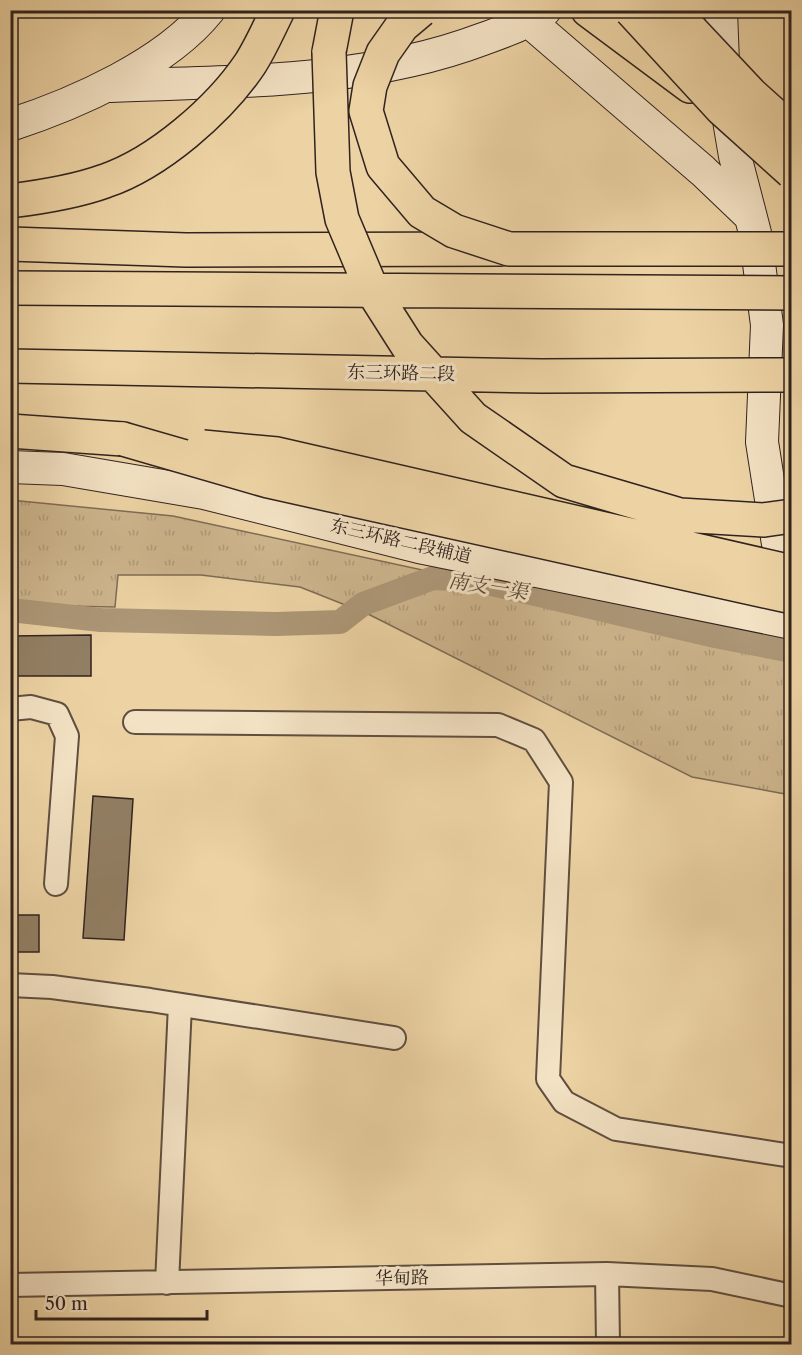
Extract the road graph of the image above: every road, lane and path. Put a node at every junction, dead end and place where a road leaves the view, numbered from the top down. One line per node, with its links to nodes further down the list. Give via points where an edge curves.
1 (208, 10): 10 (main road, via 184,39)
2 (278, 10): 15 (main road, bridge, via 250,64 205,116 159,153 106,181 49,196)
3 (337, 10): 27 (main road, bridge, via 329,52 330,112 333,172 342,219 372,290 407,345 473,418 564,481 680,515 764,520)
4 (421, 10): 18 (main road, bridge, via 402,26 383,53 370,86 366,111 383,166 422,212 454,231)
5 (588, 10): 11 (main road, bridge)
6 (632, 10): 11 (main road, bridge)
7 (672, 10): 13 (main road, bridge, via 751,94)
8 (721, 10): 16 (main road, via 724,91)
9 (530, 14): 10 (main road, via 452,51 391,65 277,80); 16 (main road)
10 (106, 86): 12 (main road, via 75,102)
11 (722, 109): 14 (main road, bridge)
12 (10, 125)
13 (792, 131)
14 (792, 172)
15 (10, 201)
16 (749, 215): 30 (main road, via 767,325 762,442)
17 (10, 244): 18 (main road, bridge, via 186,250)
18 (509, 249): 19 (main road, bridge)
19 (792, 249)
20 (10, 288): 21 (main road, bridge)
21 (792, 293)
22 (10, 366): 23 (main road, 东三环路二段, bridge, via 541,376)
23 (792, 375)
24 (10, 431): 25 (main road)
25 (123, 439): 28 (main road, bridge, via 277,454); 29 (main road, bridge, via 268,481)
26 (10, 467): 30 (main road, 东三环路二段辅道, via 63,469 204,493 419,547)
27 (792, 516)
28 (792, 572)
29 (792, 597)
30 (791, 623)
31 (10, 708): 33 (street, via 31,707 57,714 67,736)
32 (135, 722): 37 (street, via 498,725 534,740 561,782 548,1079 564,1102 616,1128)
33 (56, 884)
34 (10, 986): 35 (street, via 52,987)
35 (180, 1005): 36 (street); 39 (street)
36 (394, 1038)
37 (792, 1156)
38 (608, 1274): 39 (street, 华甸路); 41 (street, 华甸路, via 712,1279); 42 (street)
39 (167, 1283): 40 (street, 华甸路)
40 (10, 1285)
41 (792, 1296)
42 (608, 1344)

